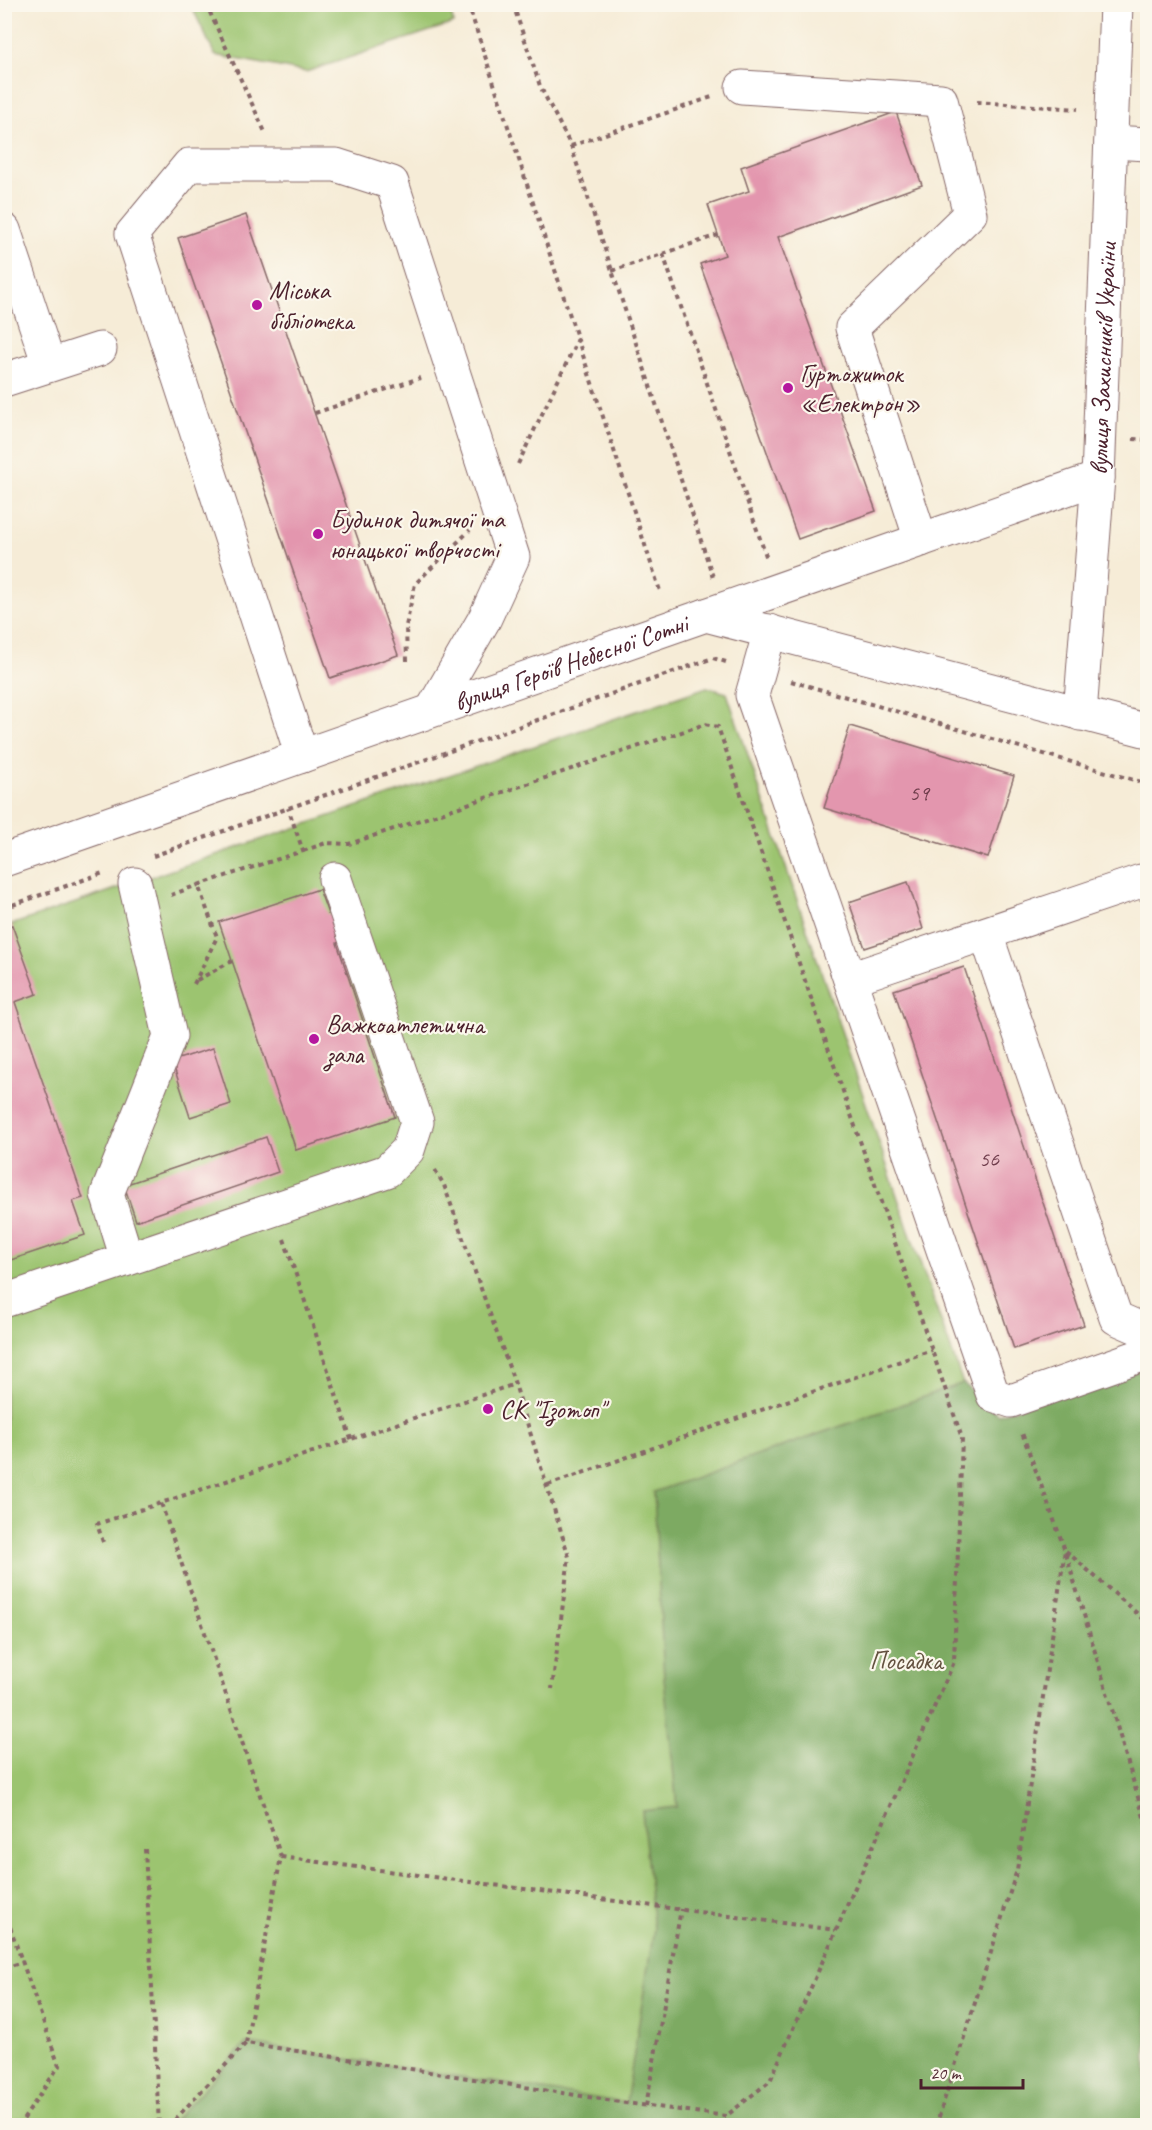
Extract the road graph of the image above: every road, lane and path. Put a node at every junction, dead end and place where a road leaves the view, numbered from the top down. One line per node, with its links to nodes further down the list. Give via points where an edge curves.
1 (206, 4): 10 (path)
2 (468, 4): 15 (path)
3 (513, 4): 9 (path, via 540,86)
4 (1116, 4): 7 (street, вулиця Захисників України)
5 (742, 87): 6 (street); 9 (path)
6 (941, 100): 7 (path); 23 (street, via 970,214 852,328)
7 (1112, 127): 8 (street); 21 (street, вулиця Захисників України)
8 (1148, 144)
9 (571, 146): 14 (path)
10 (281, 165): 18 (street, via 336,165 392,183); 34 (street, via 189,165 132,234)
11 (4, 230): 17 (street)
12 (718, 235): 13 (path)
13 (663, 254): 14 (path); 24 (path)
14 (612, 271): 25 (path)
15 (578, 339): 22 (path, via 511,480); 26 (path)
16 (100, 349): 17 (street)
17 (49, 365): 19 (street)
18 (452, 368): 20 (path); 22 (street)
19 (4, 380)
20 (315, 414)
21 (1098, 478): 23 (street); 32 (street, вулиця Захисників України)
22 (496, 503): 28 (path, via 416,584 406,626); 31 (street, via 513,557 485,618)
23 (921, 540): 25 (street)
24 (768, 560)
25 (715, 612): 26 (street, вулиця Героїв Небесної Сотні); 27 (street, вулиця Героїв Небесної Сотні)
26 (672, 627): 31 (street, вулиця Героїв Небесної Сотні)
27 (770, 631): 32 (street, вулиця Героїв Небесної Сотні); 46 (street, via 752,695)
28 (407, 662)
29 (736, 665): 36 (path, via 713,658)
30 (781, 678): 35 (path)
31 (432, 710): 34 (street, вулиця Героїв Небесної Сотні)
32 (1080, 714): 33 (street, вулиця Героїв Небесної Сотні)
33 (1148, 731)
34 (302, 756): 39 (street, вулиця Героїв Небесної Сотні)
35 (1148, 784)
36 (288, 808): 37 (path); 38 (path)
37 (303, 851): 47 (path, via 198,885 216,937); 54 (path, via 326,843 349,844 705,724 718,727)
38 (152, 856)
39 (4, 860)
40 (122, 878): 43 (path); 51 (street, via 170,1036 107,1194)
41 (335, 879): 49 (street)
42 (1148, 885): 44 (street, via 1142,880)
43 (4, 908)
44 (986, 934): 46 (street); 53 (street, via 1116,1318 1139,1328)
45 (232, 961): 47 (path)
46 (850, 979): 57 (street, via 993,1395)
47 (196, 981): 48 (path)
48 (192, 990)
49 (417, 1122): 50 (street, via 408,1150 387,1171); 56 (path, via 444,1185)
50 (274, 1210): 51 (street); 58 (path)
51 (127, 1259): 52 (street)
52 (4, 1301)
53 (1148, 1325)
54 (932, 1350): 59 (path); 70 (path, via 962,1438 954,1662)
55 (1148, 1353): 57 (street)
56 (515, 1384): 58 (path); 59 (path)
57 (1011, 1401): 62 (path)
58 (351, 1439): 60 (path)
59 (548, 1485): 64 (path, via 569,1557)
60 (161, 1503): 61 (path, via 97,1524); 67 (path)
61 (103, 1542)
62 (1065, 1550): 63 (path); 65 (path); 78 (path, via 1017,1870)
63 (1148, 1623)
64 (552, 1689)
65 (1148, 1832)
66 (145, 1849): 76 (path)
67 (281, 1857): 68 (path); 73 (path)
68 (681, 1909): 70 (path); 74 (path)
69 (4, 1910): 71 (path)
70 (836, 1930): 74 (path, via 770,2081 726,2116)
71 (23, 1962): 72 (path); 75 (path, via 60,2066)
72 (4, 1968)
73 (246, 2043): 74 (path); 77 (path)
74 (646, 2106)
75 (19, 2126)
76 (159, 2126)
77 (169, 2126)
78 (936, 2126)

